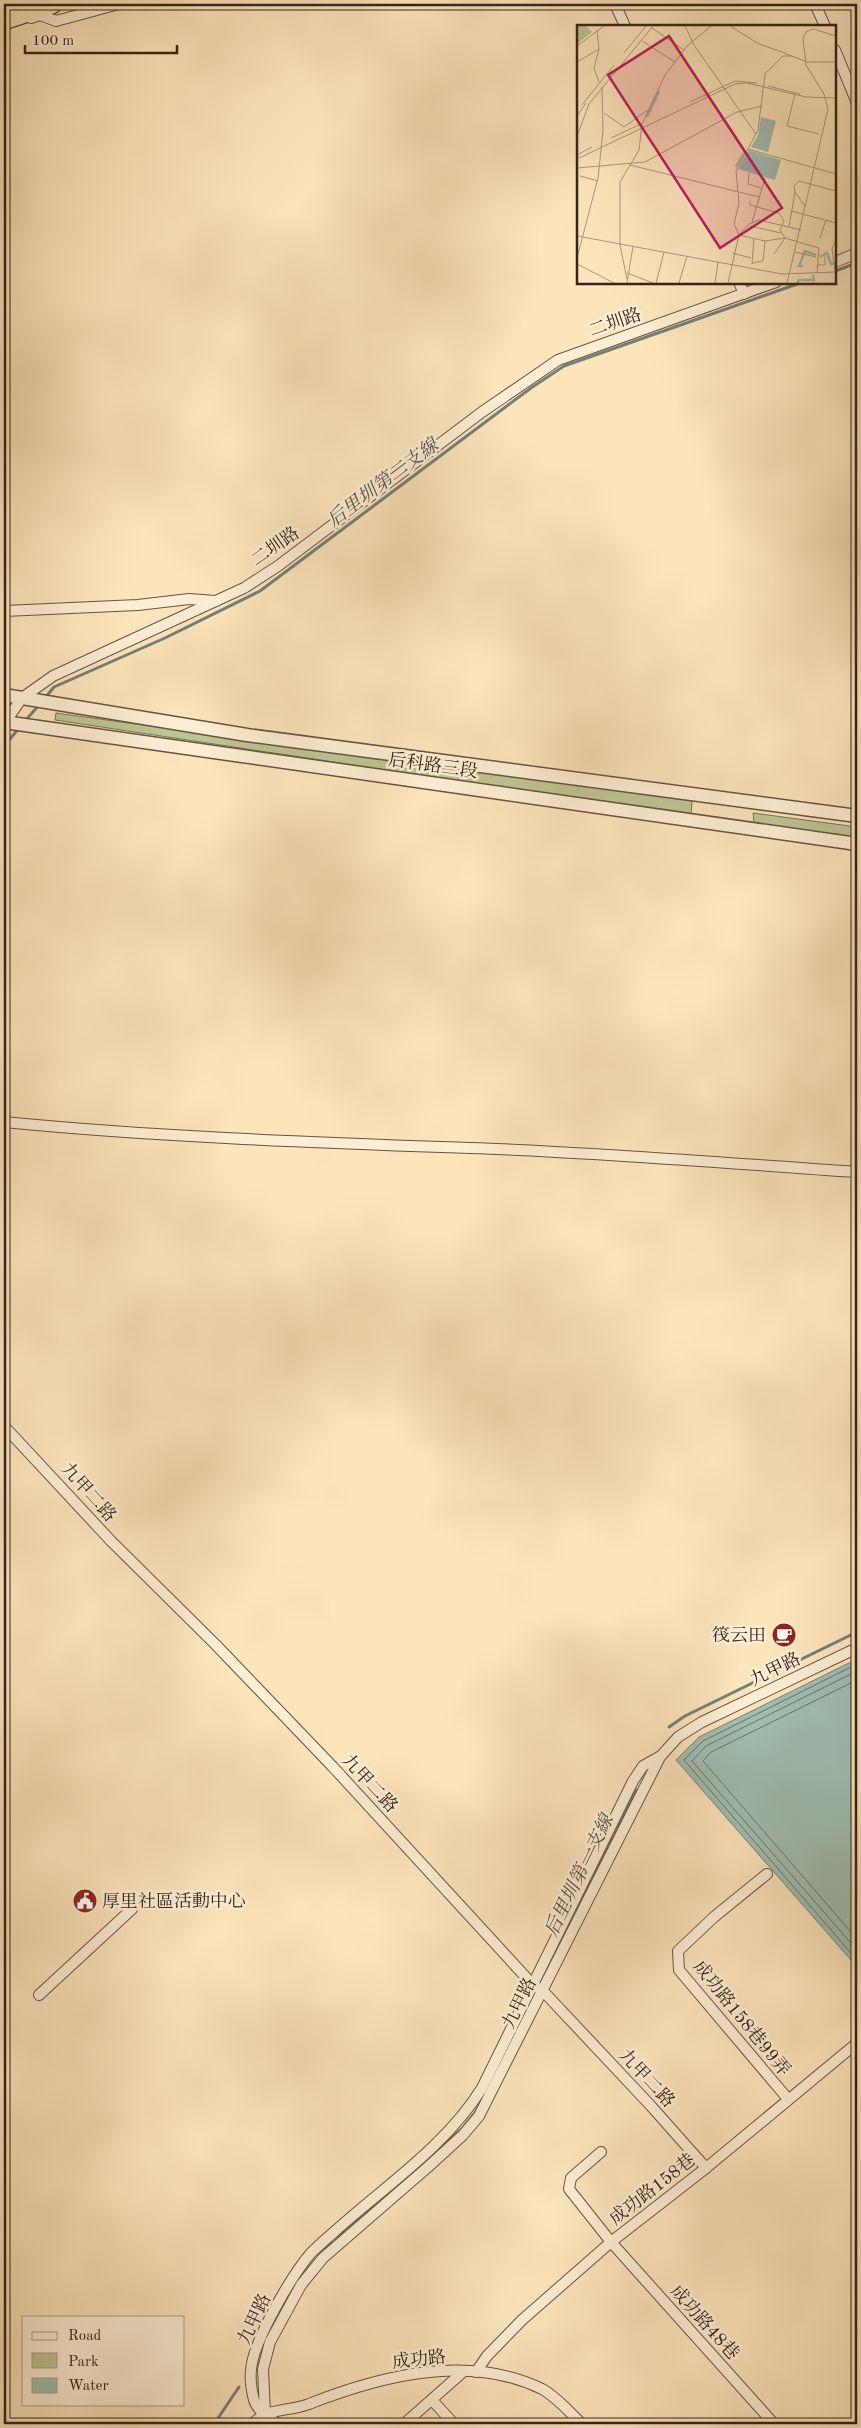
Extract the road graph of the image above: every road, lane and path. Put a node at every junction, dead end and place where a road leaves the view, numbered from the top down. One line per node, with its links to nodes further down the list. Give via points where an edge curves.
1 (52, 4): 5 (highway)
2 (119, 4): 8 (street, via 56,21 40,16)
3 (615, 4): 6 (street)
4 (815, 4): 7 (street)
5 (4, 20)
6 (625, 25)
7 (825, 25)
8 (4, 28)
9 (836, 52): 10 (street)
10 (857, 103)
11 (857, 253): 12 (street)
12 (836, 262)
13 (740, 284): 15 (street)
14 (771, 284): 15 (street, 二圳路)
15 (744, 294): 16 (street, 二圳路, via 551,364 278,566)
16 (216, 601): 17 (street, via 190,599 138,605); 19 (street, 二圳路, via 53,676)
17 (4, 611)
18 (4, 695): 19 (street, 后科路三段)
19 (22, 698): 20 (street, 二圳路); 21 (street, 后科路三段, via 247,734)
20 (4, 723): 22 (street, 后科路三段)
21 (857, 816)
22 (857, 844)
23 (4, 1122): 24 (street, via 106,1132 498,1149)
24 (857, 1172)
25 (4, 1426): 30 (street, 九甲二路, via 111,1542 333,1767)
26 (857, 1648): 27 (street, 九甲路, via 702,1722 678,1737)
27 (660, 1757): 30 (street, 九甲路, via 643,1766 633,1781); 31 (street, 九甲路)
28 (766, 1874): 34 (street, 成功路158巷99弄, via 678,1951 680,1970)
29 (132, 1909): 32 (street)
30 (533, 1985): 31 (street, 九甲二路); 41 (street, 九甲路, via 482,2088 458,2123 311,2253 292,2279 260,2339 250,2370 254,2401)
31 (543, 1991): 36 (street, 九甲二路); 41 (street, 九甲路, via 479,2116 428,2167 323,2258 302,2285 270,2342 263,2369)
32 (39, 1995)
33 (857, 2043): 34 (street, 成功路158巷)
34 (788, 2099): 36 (street, 成功路158巷)
35 (601, 2152): 37 (street, 成功路48巷, via 571,2178 569,2189)
36 (706, 2168): 37 (street, 成功路158巷)
37 (611, 2242): 39 (street, 成功路158巷, via 522,2320); 47 (street, 成功路48巷)
38 (464, 2371): 39 (street, 成功路); 40 (street); 41 (street, 成功路, via 381,2379 297,2409)
39 (476, 2372): 46 (street, 成功路, via 544,2390)
40 (432, 2400): 44 (street); 45 (street)
41 (265, 2414): 42 (street, 成功路); 43 (street)
42 (252, 2424)
43 (278, 2424)
44 (404, 2424)
45 (454, 2424)
46 (582, 2424)
47 (774, 2424)

